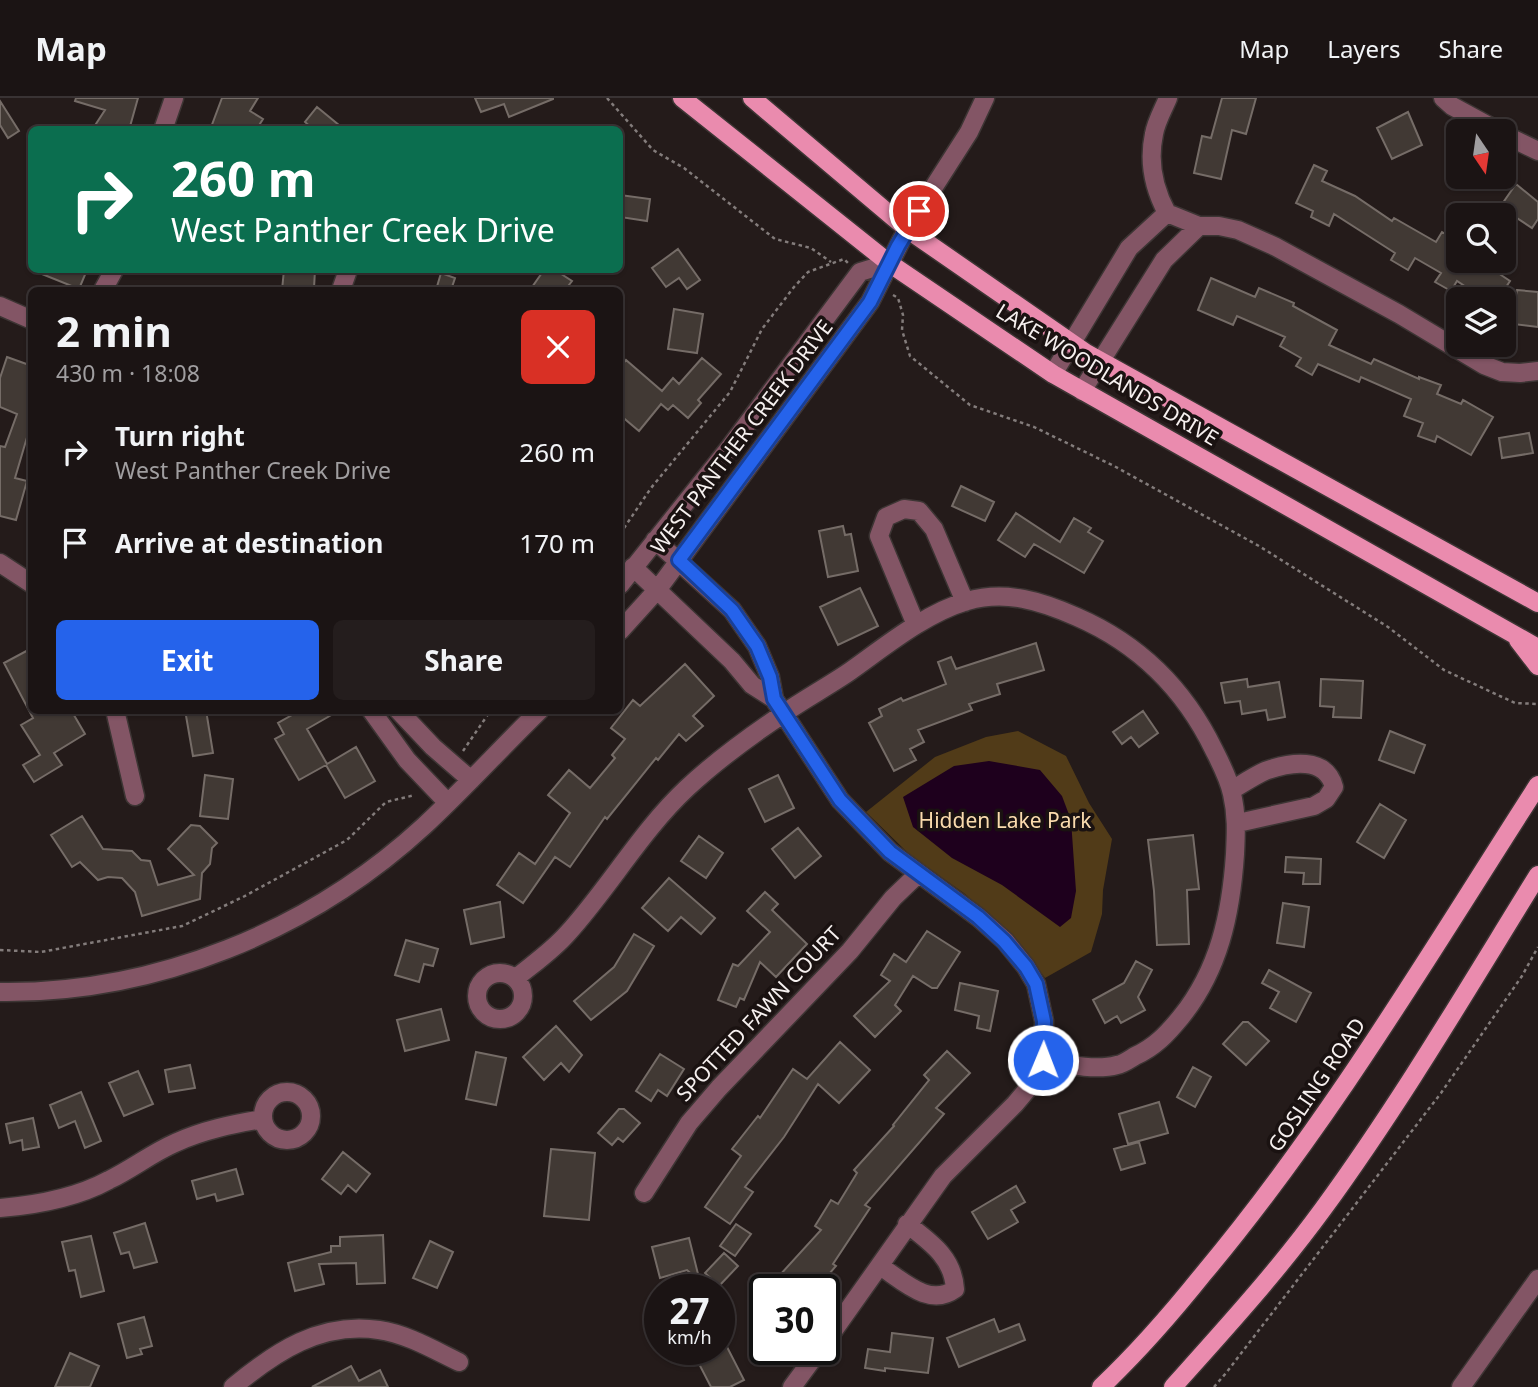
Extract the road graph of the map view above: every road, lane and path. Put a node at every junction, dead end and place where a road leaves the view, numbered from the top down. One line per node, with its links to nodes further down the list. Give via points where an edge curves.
1 (174, 98): 9 (street)
2 (607, 98): 15 (path, via 653,150 684,168 775,239 811,248)
3 (682, 98): 16 (main road, LAKE WOODLANDS DRIVE)
4 (752, 98): 14 (main road, LAKE WOODLANDS DRIVE)
5 (985, 98): 14 (street, WEST PANTHER CREEK DRIVE)
6 (1168, 98): 12 (street, via 1154,134 1152,177)
7 (1443, 98): 8 (street)
8 (1476, 119)
9 (164, 126)
10 (1516, 140): 11 (street)
11 (1538, 151)
12 (1167, 213): 13 (street); 21 (street, via 1129,248)
13 (1199, 226): 22 (street, via 1164,260); 23 (street, via 1238,230 1274,246 1484,365 1502,372)
14 (908, 229): 16 (street, WEST PANTHER CREEK DRIVE); 21 (main road, LAKE WOODLANDS DRIVE)
15 (831, 262): 17 (path, via 844,259); 26 (path, via 808,272 786,297 762,328 730,392)
16 (889, 262): 17 (street); 18 (street, WEST PANTHER CREEK DRIVE); 24 (main road, LAKE WOODLANDS DRIVE)
17 (860, 272): 27 (street, WEST PANTHER CREEK DRIVE)
18 (878, 284): 28 (street, WEST PANTHER CREEK DRIVE, via 870,302); 41 (path, via 898,298 910,356 970,405 1034,427 1114,466 1259,546 1388,628 1444,670 1515,703)
19 (0, 306): 20 (street)
20 (28, 318)
21 (1071, 344): 22 (main road, LAKE WOODLANDS DRIVE); 24 (street)
22 (1100, 360): 25 (street); 35 (main road, LAKE WOODLANDS DRIVE)
23 (1538, 372)
24 (1052, 374): 25 (main road, LAKE WOODLANDS DRIVE)
25 (1082, 391): 38 (main road, LAKE WOODLANDS DRIVE)
26 (623, 530)
27 (655, 540): 28 (street); 30 (street, WEST PANTHER CREEK DRIVE)
28 (679, 560): 33 (street, WEST PANTHER CREEK DRIVE); 42 (street, via 732,610 757,646)
29 (0, 563): 31 (street)
30 (633, 567): 32 (street, WEST PANTHER CREEK DRIVE); 33 (street)
31 (28, 581)
32 (623, 581)
33 (658, 589): 37 (street, WEST PANTHER CREEK DRIVE); 42 (street)
34 (965, 602): 36 (street); 36 (street, via 934,529 919,510 904,509 886,517 878,536); 54 (street, via 1004,596 1035,601 1090,622 1139,652 1162,673 1196,718)
35 (1538, 603)
36 (916, 625): 42 (street, via 840,678)
37 (623, 628)
38 (1514, 634): 39 (main road, LAKE WOODLANDS DRIVE); 40 (main road)
39 (1538, 648)
40 (1538, 666)
41 (1538, 704)
42 (778, 706): 58 (street, via 840,800); 62 (street, via 687,789 566,936)
43 (116, 714): 55 (street)
44 (374, 714): 53 (street)
45 (402, 714): 50 (street)
46 (488, 714): 50 (path)
47 (527, 714): 49 (street)
48 (536, 714): 49 (street)
49 (509, 740): 51 (street)
50 (454, 765): 51 (street)
51 (471, 779): 56 (street)
52 (1538, 785): 76 (main road, GOSLING ROAD, via 1343,1092 1276,1185 1178,1305)
53 (431, 786): 56 (street); 61 (path, via 423,793 386,802 346,840 182,926 41,952)
54 (1232, 790): 57 (street); 57 (street, via 1265,771 1313,764 1331,775 1334,787 1314,806)
55 (135, 796)
56 (448, 803): 63 (street, via 334,894 220,952 105,984)
57 (1238, 823): 64 (street, via 1230,902 1219,949 1196,998 1166,1035 1117,1065 1076,1066)
58 (918, 874): 64 (street, via 978,917 1026,967 1036,984 1044,1021); 66 (street, SPOTTED FAWN COURT, via 696,1115)
59 (1538, 875): 77 (main road, via 1387,1119 1322,1211 1259,1293)
60 (1538, 947): 78 (path, via 1441,1093)
61 (0, 950)
62 (516, 978)
63 (0, 992)
64 (1043, 1060): 68 (street, via 1031,1085 943,1176)
65 (263, 1119): 67 (street, via 195,1134 83,1191)
66 (644, 1193)
67 (0, 1208)
68 (907, 1224): 69 (street); 69 (street, via 949,1263 955,1289 946,1295 924,1294)
69 (880, 1266): 71 (street)
70 (1538, 1279): 79 (street)
71 (840, 1322)
72 (459, 1362): 74 (street, via 379,1330 329,1331 287,1347)
73 (808, 1365): 75 (street)
74 (233, 1387)
75 (792, 1387)
76 (1101, 1387)
77 (1173, 1387)
78 (1213, 1387)
79 (1461, 1387)

